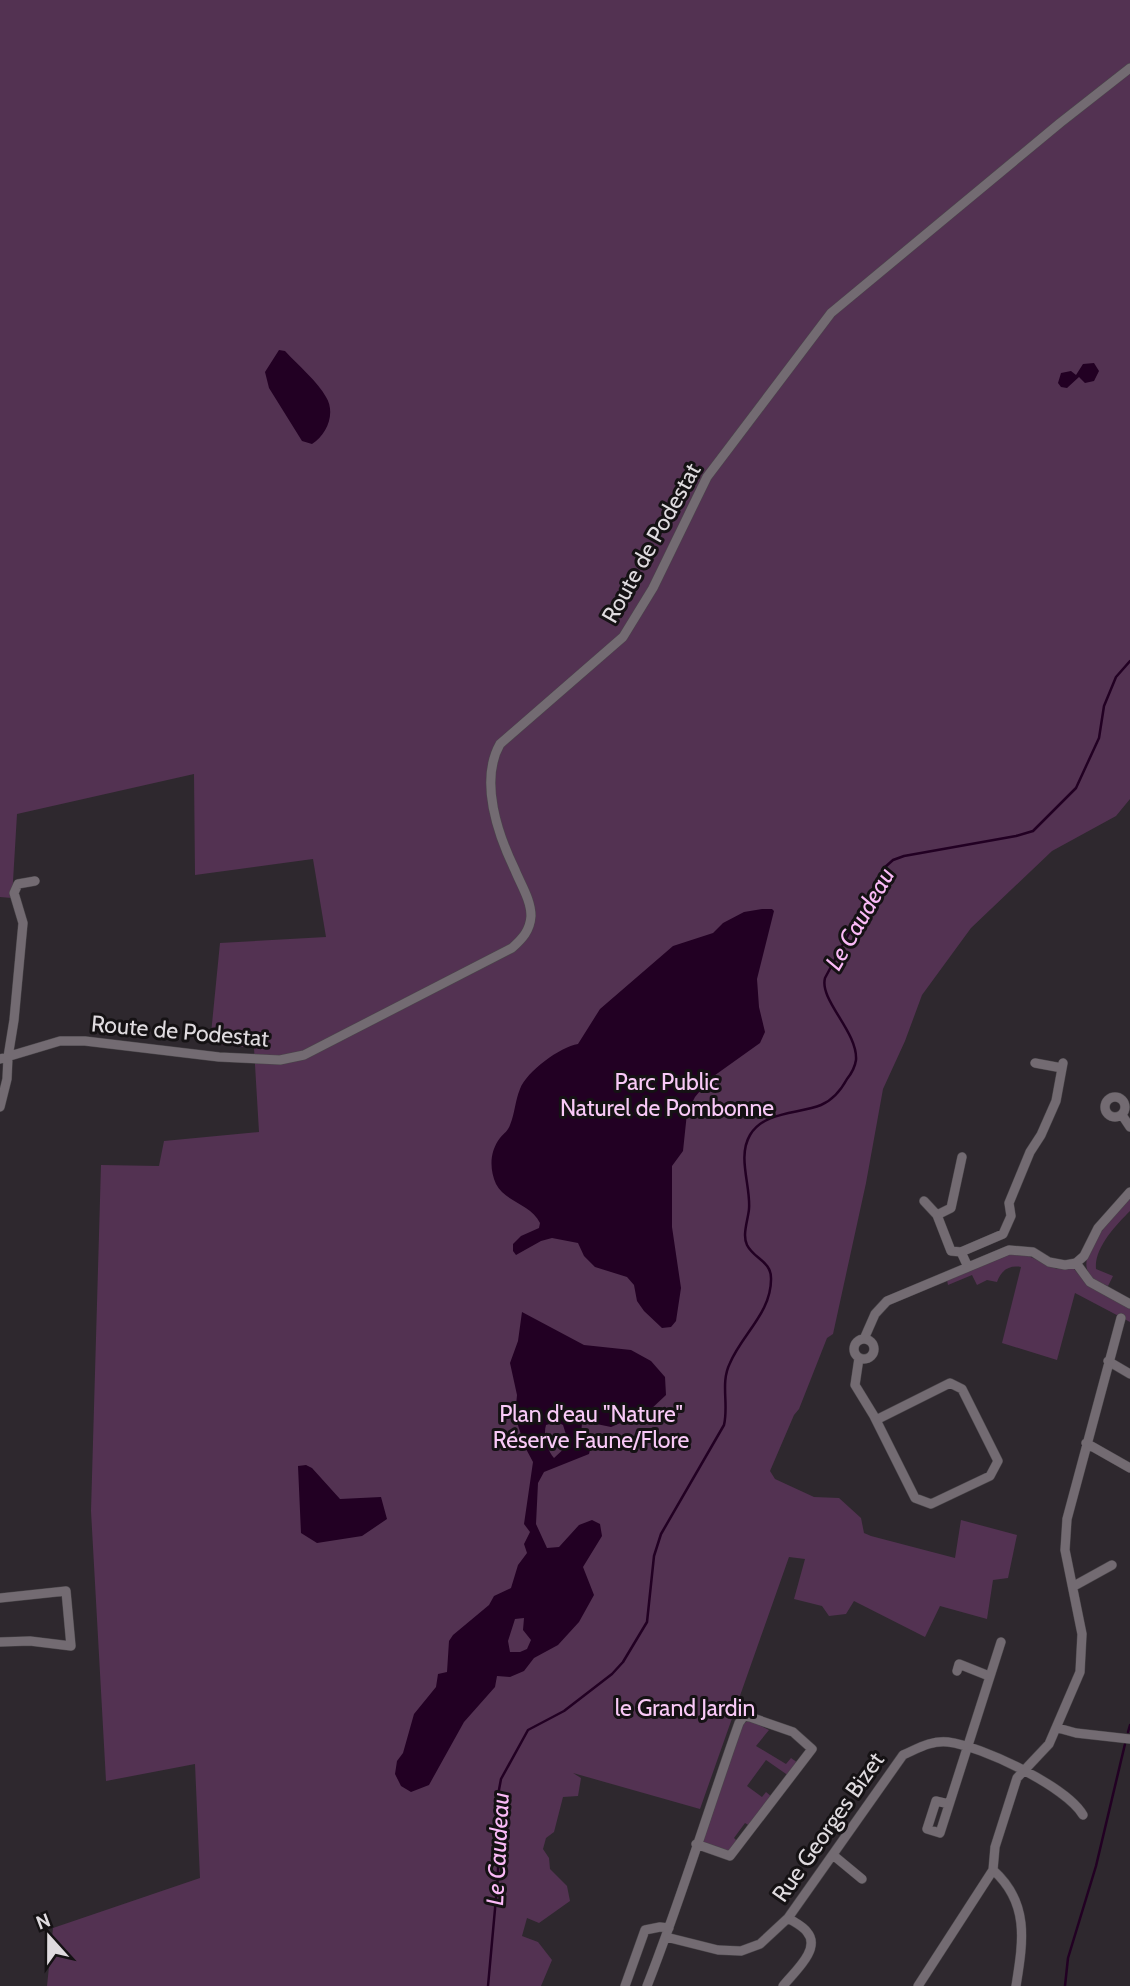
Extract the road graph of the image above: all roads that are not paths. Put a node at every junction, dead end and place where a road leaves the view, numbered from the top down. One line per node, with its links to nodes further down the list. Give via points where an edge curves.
1 (1130, 68): 3 (street, Route de Podestat, via 831,313 707,477 624,637 499,744 492,762 496,821 531,912 527,932 512,948 304,1055 280,1060 219,1057 60,1041)
2 (35, 881): 3 (street, via 18,884 14,893 23,923 15,1020)
3 (4, 1058): 5 (street, via 7,1079)
4 (1035, 1063): 12 (street, via 1063,1065 1056,1101 1009,1203 1011,1216 1003,1234)
5 (0, 1107)
6 (1122, 1115): 7 (street)
7 (1130, 1127)
8 (962, 1157): 11 (street, via 951,1208)
9 (1130, 1192): 13 (street, via 1098,1228)
10 (924, 1201): 11 (street)
11 (937, 1215): 12 (street, via 951,1251)
12 (961, 1252): 14 (street)
13 (1076, 1263): 14 (street, via 1049,1262 1033,1252 1009,1250); 15 (street, via 1090,1282)
14 (968, 1268): 17 (street, via 887,1301 875,1314)
15 (1130, 1304)
16 (1121, 1318): 19 (street)
17 (864, 1339): 18 (street, via 854,1347); 18 (street, via 874,1350 869,1358)
18 (859, 1358): 21 (street, via 855,1385)
19 (1108, 1361): 20 (street); 22 (street)
20 (1130, 1374)
21 (876, 1420): 21 (street, via 915,1498 931,1504 990,1476 998,1461 962,1389 950,1382)
22 (1086, 1444): 23 (street); 25 (street, via 1067,1519 1068,1567)
23 (1130, 1468)
24 (1112, 1565): 25 (street)
25 (1074, 1586): 31 (street, via 1083,1649 1080,1672)
26 (0, 1598): 27 (street, via 66,1591 71,1646)
27 (0, 1642)
28 (1001, 1642): 30 (street)
29 (957, 1671): 30 (street, via 959,1664)
30 (989, 1676): 33 (street)
31 (1058, 1728): 32 (street); 34 (street)
32 (1130, 1739)
33 (967, 1747): 34 (street, Rue Georges Bizet); 35 (street); 38 (street, Rue Georges Bizet, via 930,1743 902,1755)
34 (1025, 1771): 36 (street, Rue Georges Bizet, via 1077,1804); 39 (street, via 1016,1782 995,1847)
35 (948, 1804)
36 (1083, 1815)
37 (696, 1844): 37 (street, via 730,1856 812,1749 793,1732 744,1716); 42 (street)
38 (832, 1855): 40 (street); 41 (street, Rue Georges Bizet)
39 (993, 1870): 46 (street); 47 (street, via 1002,1878 1023,1920)
40 (862, 1879)
41 (788, 1918): 42 (street, Rue Georges Bizet, via 760,1944 741,1951 718,1950); 45 (street, via 809,1934 812,1942 811,1951)
42 (668, 1932): 43 (street, via 660,1927 645,1930); 44 (street)
43 (625, 1986)
44 (647, 1986)
45 (783, 1986)
46 (918, 1986)
47 (1016, 1986)

